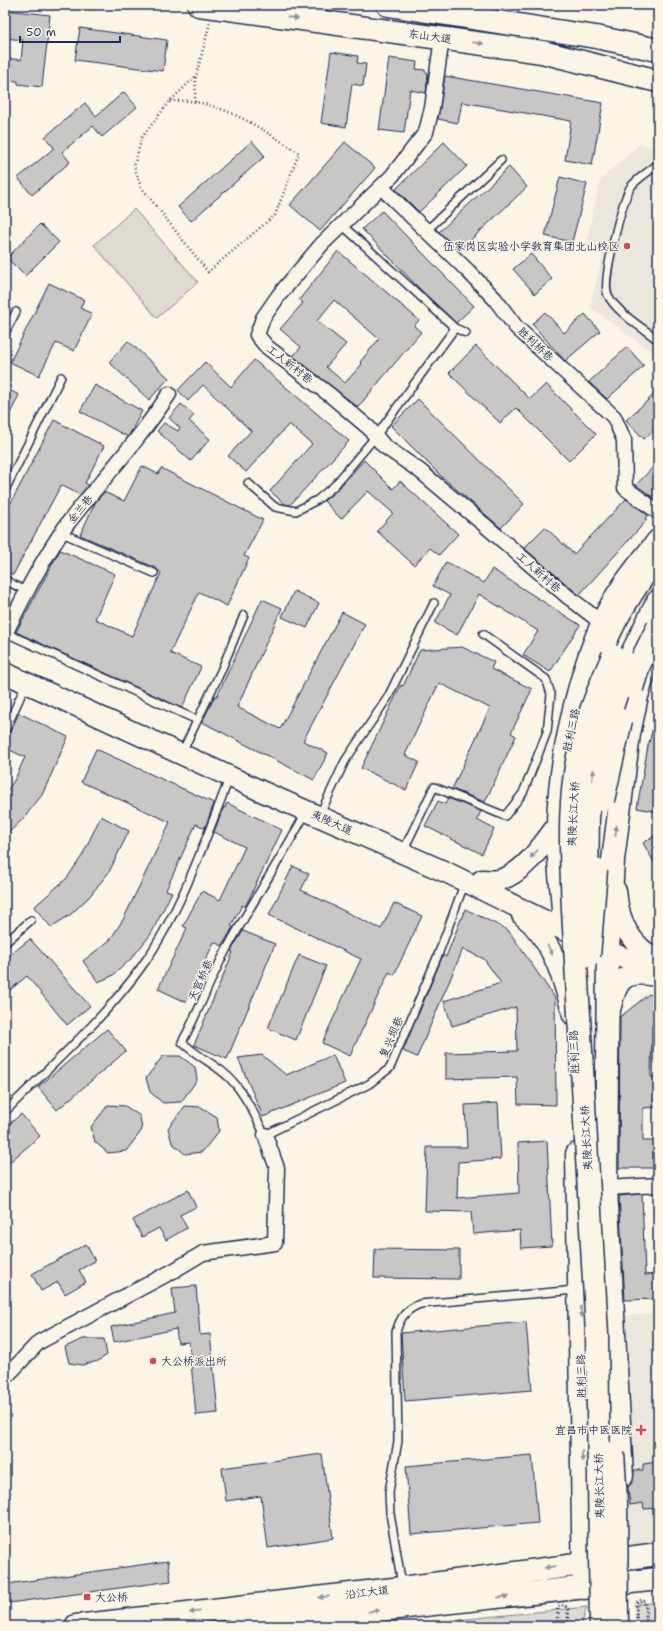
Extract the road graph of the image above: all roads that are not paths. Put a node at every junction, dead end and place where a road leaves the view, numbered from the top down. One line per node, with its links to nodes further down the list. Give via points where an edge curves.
1 (207, 6): 4 (main road, 东山大道, one-way to 4)
2 (395, 6): 3 (main road)
3 (547, 30): 5 (main road); 7 (main road)
4 (442, 38): 6 (main road, 东山大道, one-way to 6); 12 (street, 工人新村巷, via 426,132)
5 (658, 50)
6 (542, 52): 8 (main road, via 555,49); 9 (main road, 东山大道)
7 (658, 56)
8 (658, 71)
9 (658, 80)
10 (501, 160): 14 (lane)
11 (658, 164): 19 (lane, via 631,188 615,236 606,282 607,294 613,304)
12 (382, 188): 13 (street, 工人新村巷); 14 (street, 胜利桥巷)
13 (342, 225): 16 (lane); 22 (street, 工人新村巷, via 322,244 279,296 263,318 257,335 267,347 330,395)
14 (426, 231): 25 (street, 胜利桥巷, via 468,271 516,327 614,417 624,440 625,488)
15 (16, 312): 17 (lane)
16 (455, 328): 18 (lane); 22 (lane)
17 (5, 332)
18 (466, 333)
19 (658, 340)
20 (61, 377): 24 (lane)
21 (169, 394): 26 (street, 金兰巷, via 152,421)
22 (376, 436): 23 (lane, via 334,486 317,500 296,510 275,507); 36 (street, 工人新村巷, via 384,446 420,471)
23 (248, 483)
24 (5, 490)
25 (658, 512)
26 (62, 533): 29 (lane); 32 (street, 金兰巷, via 38,567)
27 (658, 541): 36 (main road, 胜利三路, via 625,582)
28 (658, 555): 47 (main road, bridge, via 628,597 612,626 592,679)
29 (154, 573)
30 (658, 576): 41 (main road, via 635,611)
31 (5, 580): 32 (lane)
32 (26, 591): 39 (street, 金兰巷)
33 (658, 601): 41 (main road)
34 (434, 603): 50 (lane, via 388,697 345,761)
35 (244, 615): 45 (lane)
36 (602, 623): 52 (main road, 胜利三路, via 574,711 565,753)
37 (658, 627): 59 (main road, bridge, via 639,665 620,725 603,798)
38 (658, 632): 54 (main road, one-way to 38, via 629,734 637,696)
39 (5, 633): 45 (lane)
40 (483, 634): 53 (lane, via 546,679 551,694 547,732 523,793 505,816 434,787)
41 (620, 659): 47 (main road, 夷陵长江大桥, bridge, via 595,698); 59 (main road, 夷陵长江大桥, one-way to 41, bridge, via 586,863 588,817 595,757)
42 (5, 663): 48 (main road, 夷陵大道)
43 (5, 673): 44 (main road, 夷陵大道)
44 (26, 683): 46 (lane); 49 (main road, 夷陵大道)
45 (197, 720): 48 (lane)
46 (5, 731)
47 (581, 743): 80 (main road, 夷陵长江大桥, bridge, via 574,779 570,846 598,1334)
48 (185, 746): 50 (main road, 夷陵大道)
49 (230, 776): 55 (main road, 夷陵大道); 65 (lane, via 168,925 143,965 117,998)
50 (323, 808): 53 (main road, 夷陵大道)
51 (303, 818): 66 (lane, 天官桥巷, via 274,871 242,920 182,1042 212,1063 235,1084)
52 (558, 824): 55 (main road, one-way to 55, via 519,869 510,876); 57 (main road, 胜利三路)
53 (406, 845): 55 (main road, 夷陵大道)
54 (613, 860): 59 (main road); 60 (main road, via 617,904 626,931)
55 (480, 886): 57 (main road, 夷陵大道); 63 (main road, one-way to 63, via 522,914 539,932 557,964); 66 (lane, 复兴坝巷, via 438,955 390,1068 369,1084)
56 (31, 920): 58 (lane)
57 (564, 924): 59 (main road, 夷陵大道); 63 (main road, 胜利三路)
58 (5, 943)
59 (602, 949): 60 (main road, 夷陵大道); 61 (main road, 夷陵大道); 64 (main road); 81 (main road, 夷陵长江大桥, bridge)
60 (658, 962)
61 (658, 973)
62 (658, 977): 64 (main road, via 638,973 626,977 618,987)
63 (573, 1015): 69 (main road, 胜利三路)
64 (607, 1022): 68 (main road)
65 (5, 1112)
66 (265, 1135): 70 (street, via 277,1168 275,1243 203,1253 39,1342)
67 (658, 1186): 68 (street)
68 (606, 1188): 72 (main road)
69 (580, 1290): 73 (main road, 胜利三路, one-way to 73); 76 (lane, via 420,1304 402,1316 396,1332 398,1441 388,1492)
70 (5, 1378)
71 (658, 1554): 72 (main road, 沿江大道)
72 (626, 1558): 73 (main road, 沿江大道); 75 (main road)
73 (584, 1563): 76 (main road, 沿江大道, one-way to 76); 77 (main road, 胜利三路)
74 (658, 1579): 75 (main road, 沿江大道)
75 (628, 1583): 77 (main road, 沿江大道)
76 (402, 1588): 78 (main road, 沿江大道, one-way to 78)
77 (584, 1588): 79 (main road, 沿江大道, one-way to 77)
78 (76, 1626)
79 (237, 1626)
80 (601, 1626)
81 (617, 1626)

